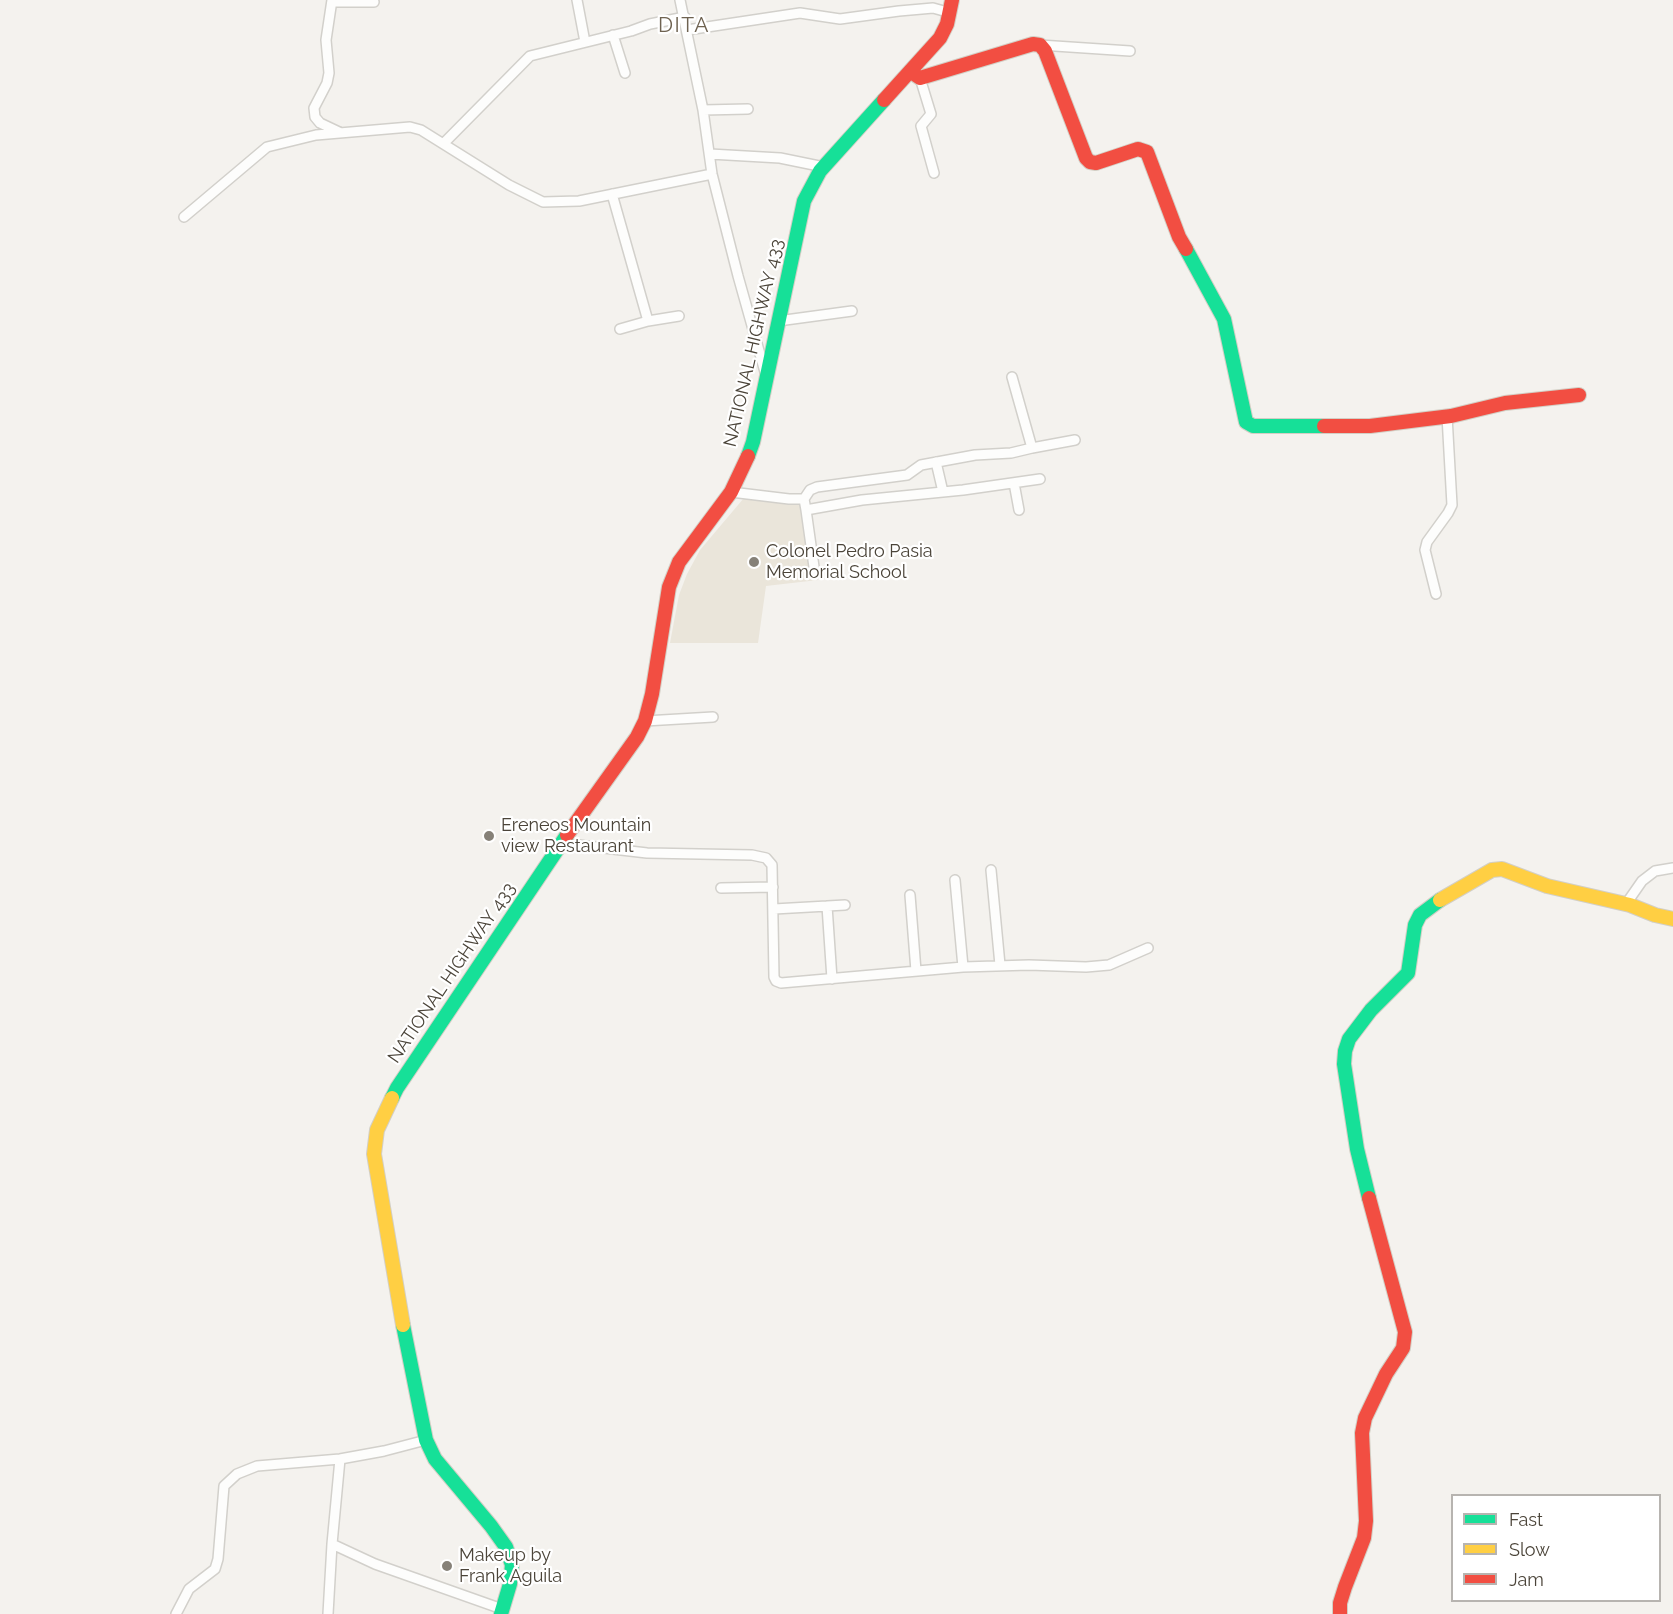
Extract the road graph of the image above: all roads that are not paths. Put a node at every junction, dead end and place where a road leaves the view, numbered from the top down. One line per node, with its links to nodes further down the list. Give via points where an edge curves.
1 (577, 0): 9 (street)
2 (680, 0): 6 (street)
3 (333, 1): 4 (street); 16 (street, via 326,40 329,73 314,108 320,123)
4 (374, 2)
5 (951, 7): 7 (street, via 840,19 800,13); 13 (street, NATIONAL HIGHWAY 433, via 948,24)
6 (685, 17): 7 (street); 8 (street)
7 (687, 30): 15 (street)
8 (614, 35): 9 (street); 12 (street)
9 (585, 42): 17 (street, via 530,56)
10 (1040, 45): 11 (street); 13 (street); 32 (street, via 1090,162 1138,149 1147,152 1179,237 1224,319 1248,424 1370,426)
11 (1130, 51)
12 (625, 73)
13 (916, 75): 19 (street, NATIONAL HIGHWAY 433); 20 (street, via 931,114 921,126)
14 (748, 109): 15 (street)
15 (703, 110): 18 (street)
16 (344, 134): 17 (street, via 410,127); 23 (street, via 316,135 267,147)
17 (444, 143): 22 (street, via 543,202 579,201)
18 (710, 154): 19 (street, via 780,158); 21 (street)
19 (824, 167): 27 (street, NATIONAL HIGHWAY 433, via 804,201)
20 (934, 172)
21 (712, 174): 22 (street); 30 (street)
22 (612, 194): 26 (street)
23 (184, 217)
24 (852, 311): 27 (street)
25 (679, 316): 26 (street)
26 (648, 321): 28 (street)
27 (777, 321): 30 (street, NATIONAL HIGHWAY 433)
28 (620, 330)
29 (1011, 377): 34 (street)
30 (767, 379): 38 (street, NATIONAL HIGHWAY 433, via 753,442)
31 (1579, 395): 32 (street, via 1528,400)
32 (1447, 416): 44 (street, via 1452,505 1425,550)
33 (1075, 440): 34 (street)
34 (1032, 447): 35 (street)
35 (936, 462): 39 (street); 40 (street, via 921,465 907,475 816,487)
36 (1040, 479): 37 (street)
37 (1014, 483): 39 (street); 42 (street)
38 (731, 492): 40 (street); 46 (street, NATIONAL HIGHWAY 433, via 679,562 669,587)
39 (943, 492): 41 (street)
40 (804, 499): 41 (street)
41 (806, 510): 43 (street)
42 (1019, 510)
43 (815, 574)
44 (1436, 594)
45 (713, 717): 46 (street)
46 (645, 721): 47 (street, NATIONAL HIGHWAY 433, via 629,750)
47 (561, 843): 51 (street, via 647,853 752,855 766,858 772,865); 64 (street, NATIONAL HIGHWAY 433, via 397,1088 377,1130 377,1179)
48 (1673, 868): 54 (street, via 1655,871 1642,880)
49 (991, 870): 60 (street)
50 (955, 880): 61 (street)
51 (773, 887): 52 (street); 57 (street)
52 (721, 888)
53 (910, 895): 62 (street)
54 (1626, 904): 58 (street); 70 (street, via 1547,886 1502,869 1492,870 1446,895 1420,915 1408,973 1349,1039 1344,1064 1357,1149 1405,1332 1403,1348 1365,1418 1364,1538)
55 (845, 905): 56 (street)
56 (827, 906): 57 (street); 63 (street)
57 (774, 909): 63 (street, via 776,981)
58 (1673, 919)
59 (1148, 948): 60 (street, via 1109,964 1086,968)
60 (1000, 965): 61 (street)
61 (963, 967): 62 (street)
62 (916, 971): 63 (street)
63 (832, 979)
64 (426, 1440): 65 (street); 67 (street, NATIONAL HIGHWAY 433, via 435,1459 506,1547 512,1565)
65 (340, 1459): 66 (street); 68 (street, via 257,1466 237,1474 224,1485 215,1569 189,1589)
66 (332, 1544): 67 (street); 69 (street)
67 (502, 1612)
68 (176, 1614)
69 (328, 1614)
70 (1340, 1614)

